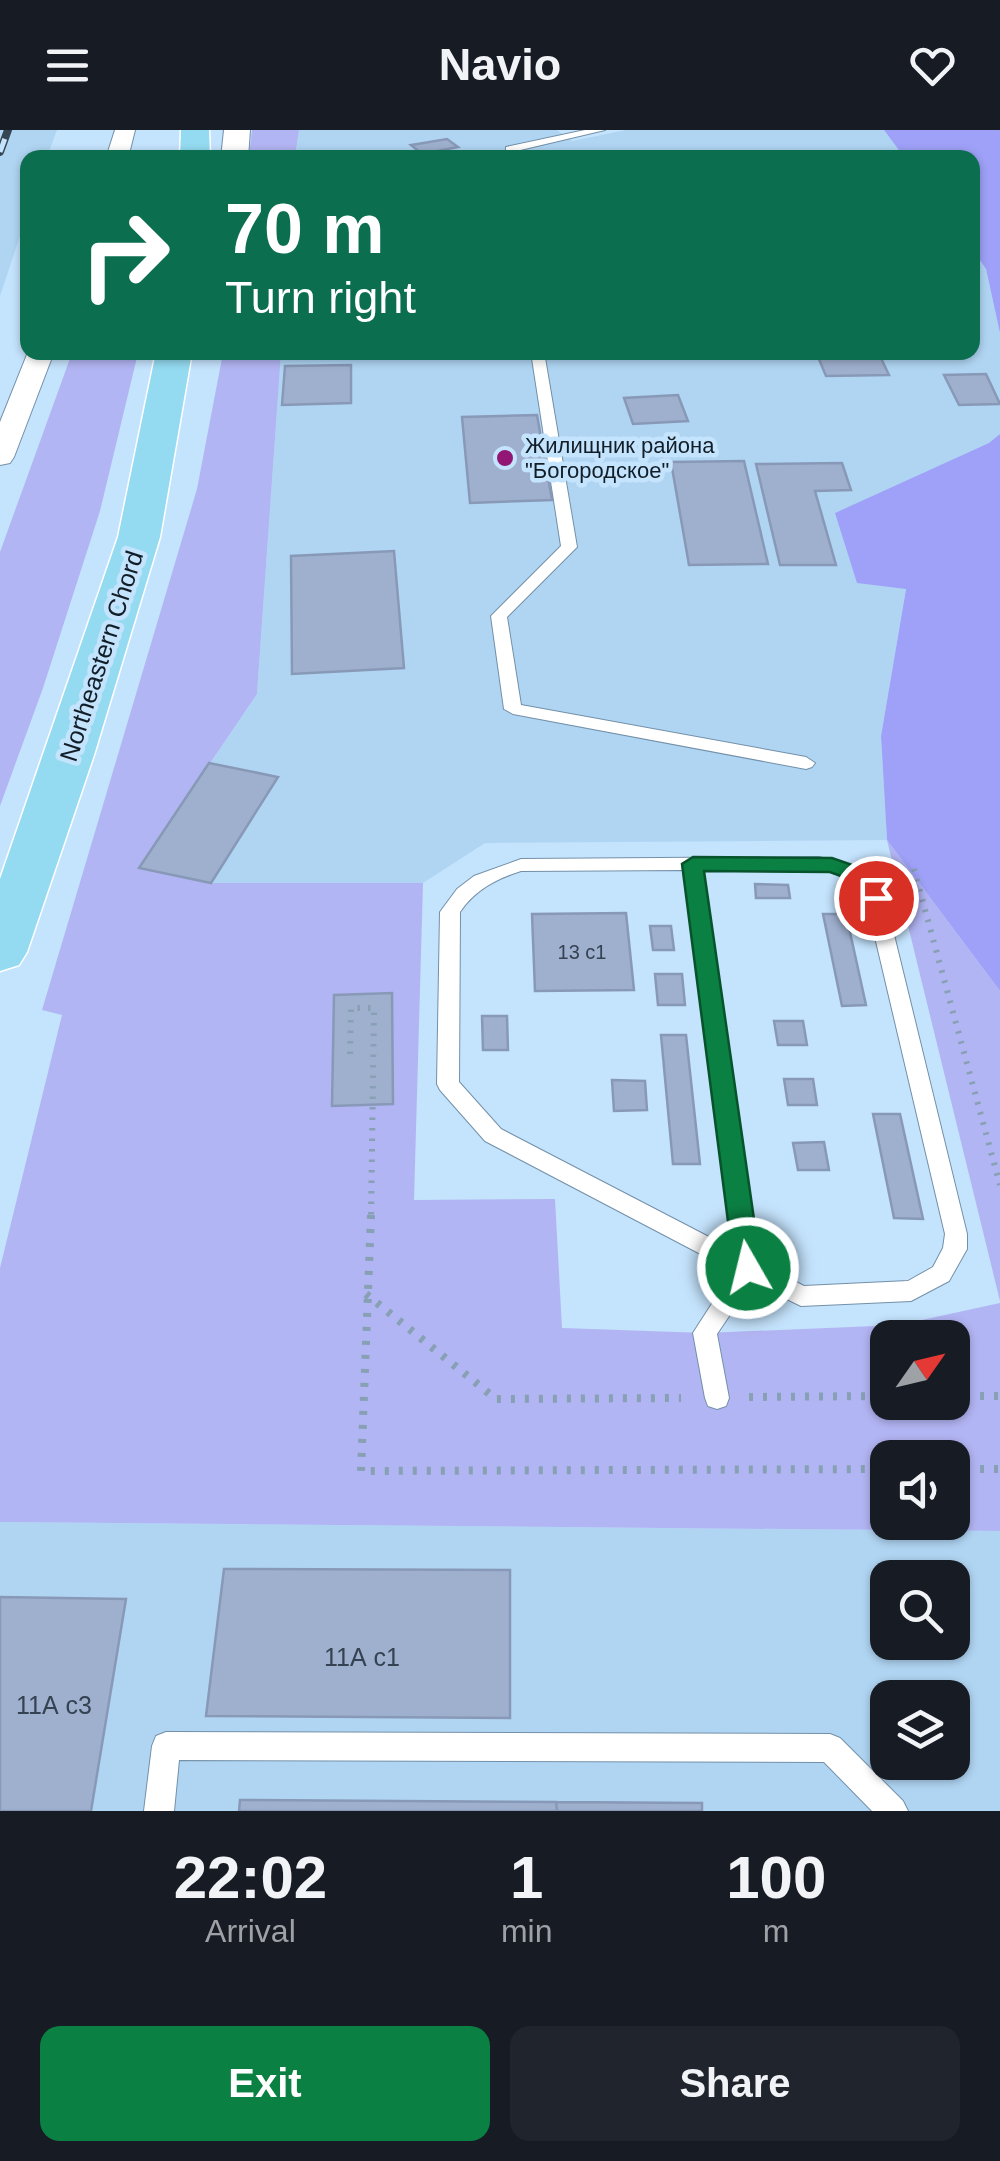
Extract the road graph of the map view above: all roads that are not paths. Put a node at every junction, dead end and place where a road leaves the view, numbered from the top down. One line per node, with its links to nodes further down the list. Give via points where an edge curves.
1 (600, 130): 2 (lane)
2 (510, 150)
3 (38, 360): 8 (street)
4 (173, 360): 7 (main road, Northeastern Chord)
5 (186, 360): 7 (street)
6 (539, 360): 9 (lane, via 569,546 498,616 512,709)
7 (162, 424): 11 (main road, Northeastern Chord, via 139,537)
8 (0, 456)
9 (806, 763)
10 (693, 864): 12 (lane); 12 (lane, via 521,866 467,890 450,912 448,1084 493,1135); 12 (lane, via 832,865 856,874 872,890 956,1234 941,1274 893,1294 801,1296)
11 (0, 952)
12 (748, 1268): 13 (lane, via 705,1333)
13 (717, 1398)
14 (159, 1811): 15 (lane, via 166,1746 830,1748)
15 (893, 1811)

